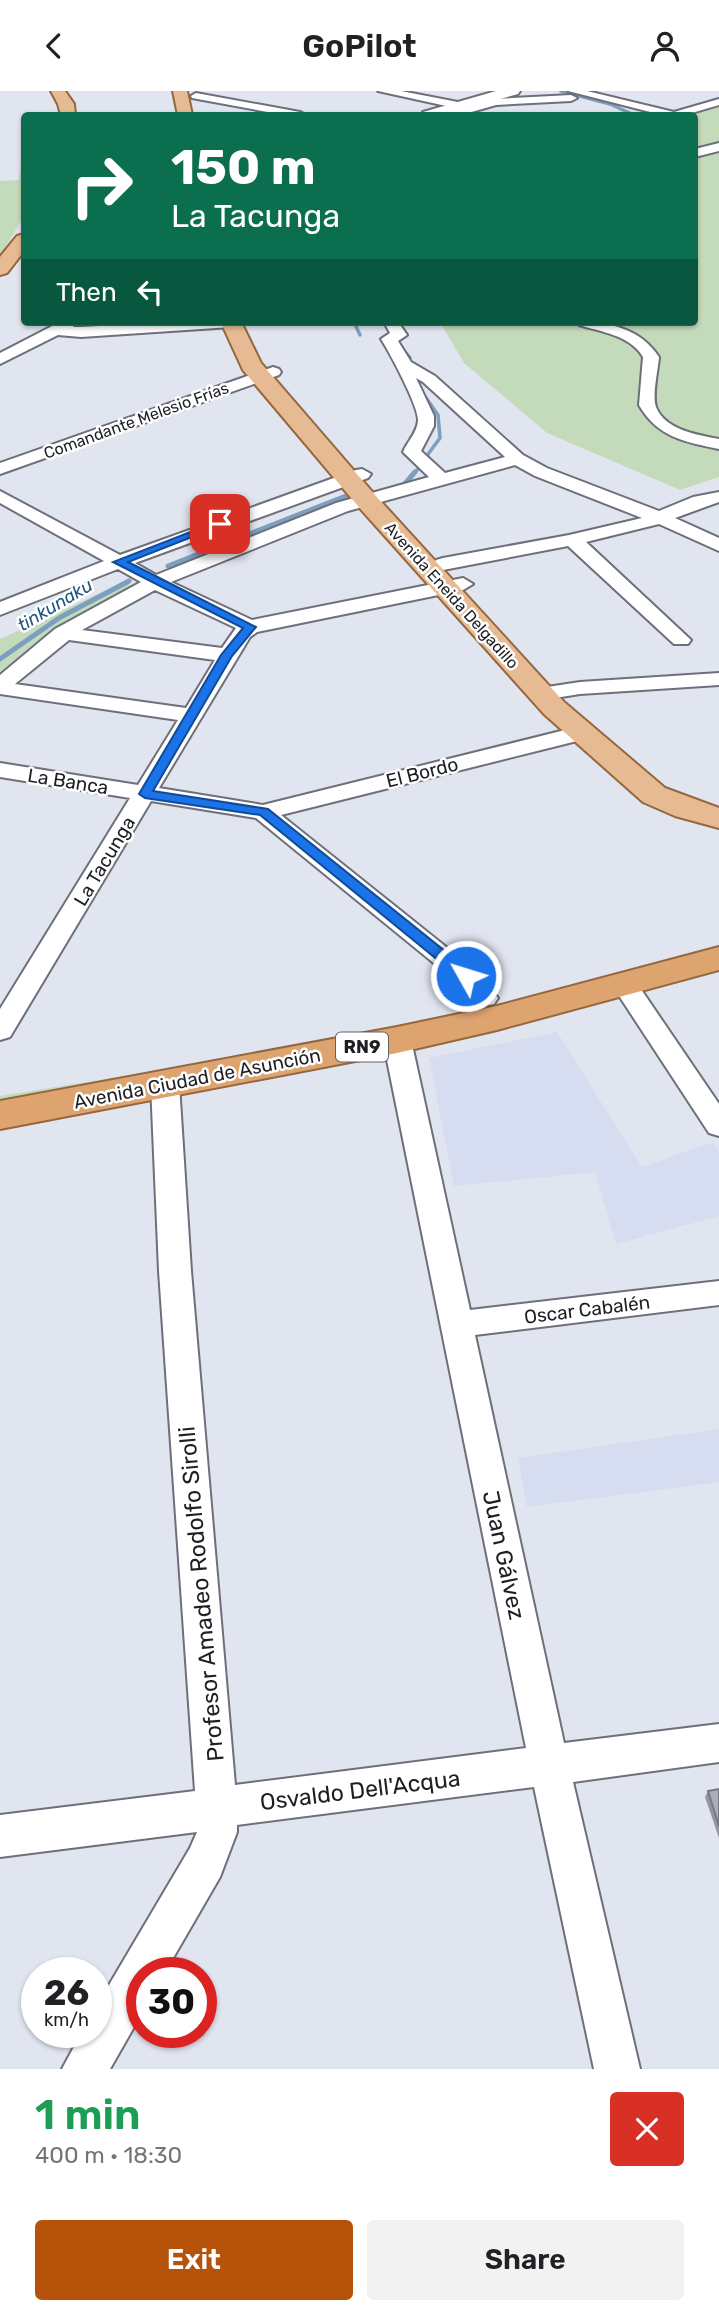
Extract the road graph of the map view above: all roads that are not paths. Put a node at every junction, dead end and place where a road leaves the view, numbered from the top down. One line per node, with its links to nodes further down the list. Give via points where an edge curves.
1 (58, 91): 11 (main road)
2 (383, 91): 10 (street)
3 (513, 91): 10 (main road)
4 (541, 91): 7 (street)
5 (613, 91): 8 (street)
6 (190, 93): 12 (main road); 13 (main road); 14 (street)
7 (572, 95): 8 (street); 10 (street, via 495,102); 15 (street)
8 (596, 96): 16 (street)
9 (719, 102): 17 (street)
10 (456, 111)
11 (67, 112)
12 (186, 112)
13 (199, 112)
14 (285, 112)
15 (606, 112)
16 (653, 112)
17 (688, 112)
18 (719, 147): 19 (street)
19 (698, 152)
20 (21, 244): 21 (main road)
21 (0, 269)
22 (63, 326): 27 (street)
23 (175, 326): 27 (street)
24 (238, 326): 30 (main road, Avenida Eneida Delgadillo, via 241,348)
25 (393, 326): 29 (street, via 399,335 389,339)
26 (597, 326): 31 (street, via 624,334 648,350 647,405 661,425 681,436)
27 (54, 330): 28 (street)
28 (0, 359)
29 (405, 365): 32 (street, via 429,379); 34 (street, via 426,418 412,452)
30 (267, 374): 33 (street, Comandante Melesio Frías); 35 (main road, Avenida Eneida Delgadillo)
31 (719, 444)
32 (517, 459): 34 (street); 38 (street)
33 (0, 469)
34 (441, 478): 35 (street)
35 (364, 486): 41 (street); 42 (main road, Avenida Eneida Delgadillo); 43 (street)
36 (0, 496): 41 (street)
37 (719, 496): 38 (street, via 699,500)
38 (660, 519): 39 (street); 40 (street)
39 (574, 541): 42 (street); 47 (street)
40 (719, 545)
41 (119, 562): 43 (street); 44 (street)
42 (450, 578): 45 (street); 51 (main road, Avenida Eneida Delgadillo)
43 (155, 582): 45 (street); 46 (street)
44 (0, 609)
45 (250, 627): 48 (street, La Tacunga)
46 (62, 633): 48 (street); 50 (street)
47 (681, 640)
48 (227, 655): 52 (street, La Tacunga)
49 (719, 679): 51 (street)
50 (0, 686): 52 (street)
51 (553, 692): 53 (main road, Avenida Eneida Delgadillo); 56 (main road, Avenida Eneida Delgadillo, via 657,772)
52 (191, 715): 55 (street, La Tacunga)
53 (581, 733): 57 (street, El Bordo); 58 (main road, Avenida Eneida Delgadillo, via 654,795)
54 (0, 770): 55 (street, La Banca)
55 (145, 794): 57 (street, La Banca); 63 (street, La Tacunga)
56 (719, 805)
57 (264, 812): 62 (street, via 466,976)
58 (719, 818)
59 (719, 941): 62 (highway, Avenida Ciudad de Asunción / RN9)
60 (719, 958): 61 (highway, Avenida Ciudad de Asunción / RN9)
61 (625, 985): 64 (highway, Avenida Ciudad de Asunción / RN9); 68 (street)
62 (485, 998): 66 (highway, Avenida Ciudad de Asunción / RN9, via 404,1018)
63 (0, 1031)
64 (397, 1040): 65 (highway, Avenida Ciudad de Asunción / RN9); 70 (street, Juan Gálvez)
65 (165, 1084): 67 (highway, Avenida Ciudad de Asunción / RN9); 73 (street, Profesor Amadeo Rodolfo Sirolli, via 175,1271)
66 (0, 1087)
67 (0, 1115)
68 (719, 1126)
69 (719, 1293): 70 (street, Oscar Cabalén)
70 (455, 1325): 72 (street, Juan Gálvez)
71 (719, 1743): 72 (street, Osvaldo Dell'Acqua)
72 (549, 1766): 73 (street, Osvaldo Dell'Acqua); 76 (street, Juan Gálvez)
73 (218, 1808): 74 (street, Osvaldo Dell'Acqua); 75 (street, Profesor Amadeo Rodolfo Sirolli, via 217,1832 205,1862)
74 (0, 1836)
75 (85, 2069)
76 (617, 2069)

